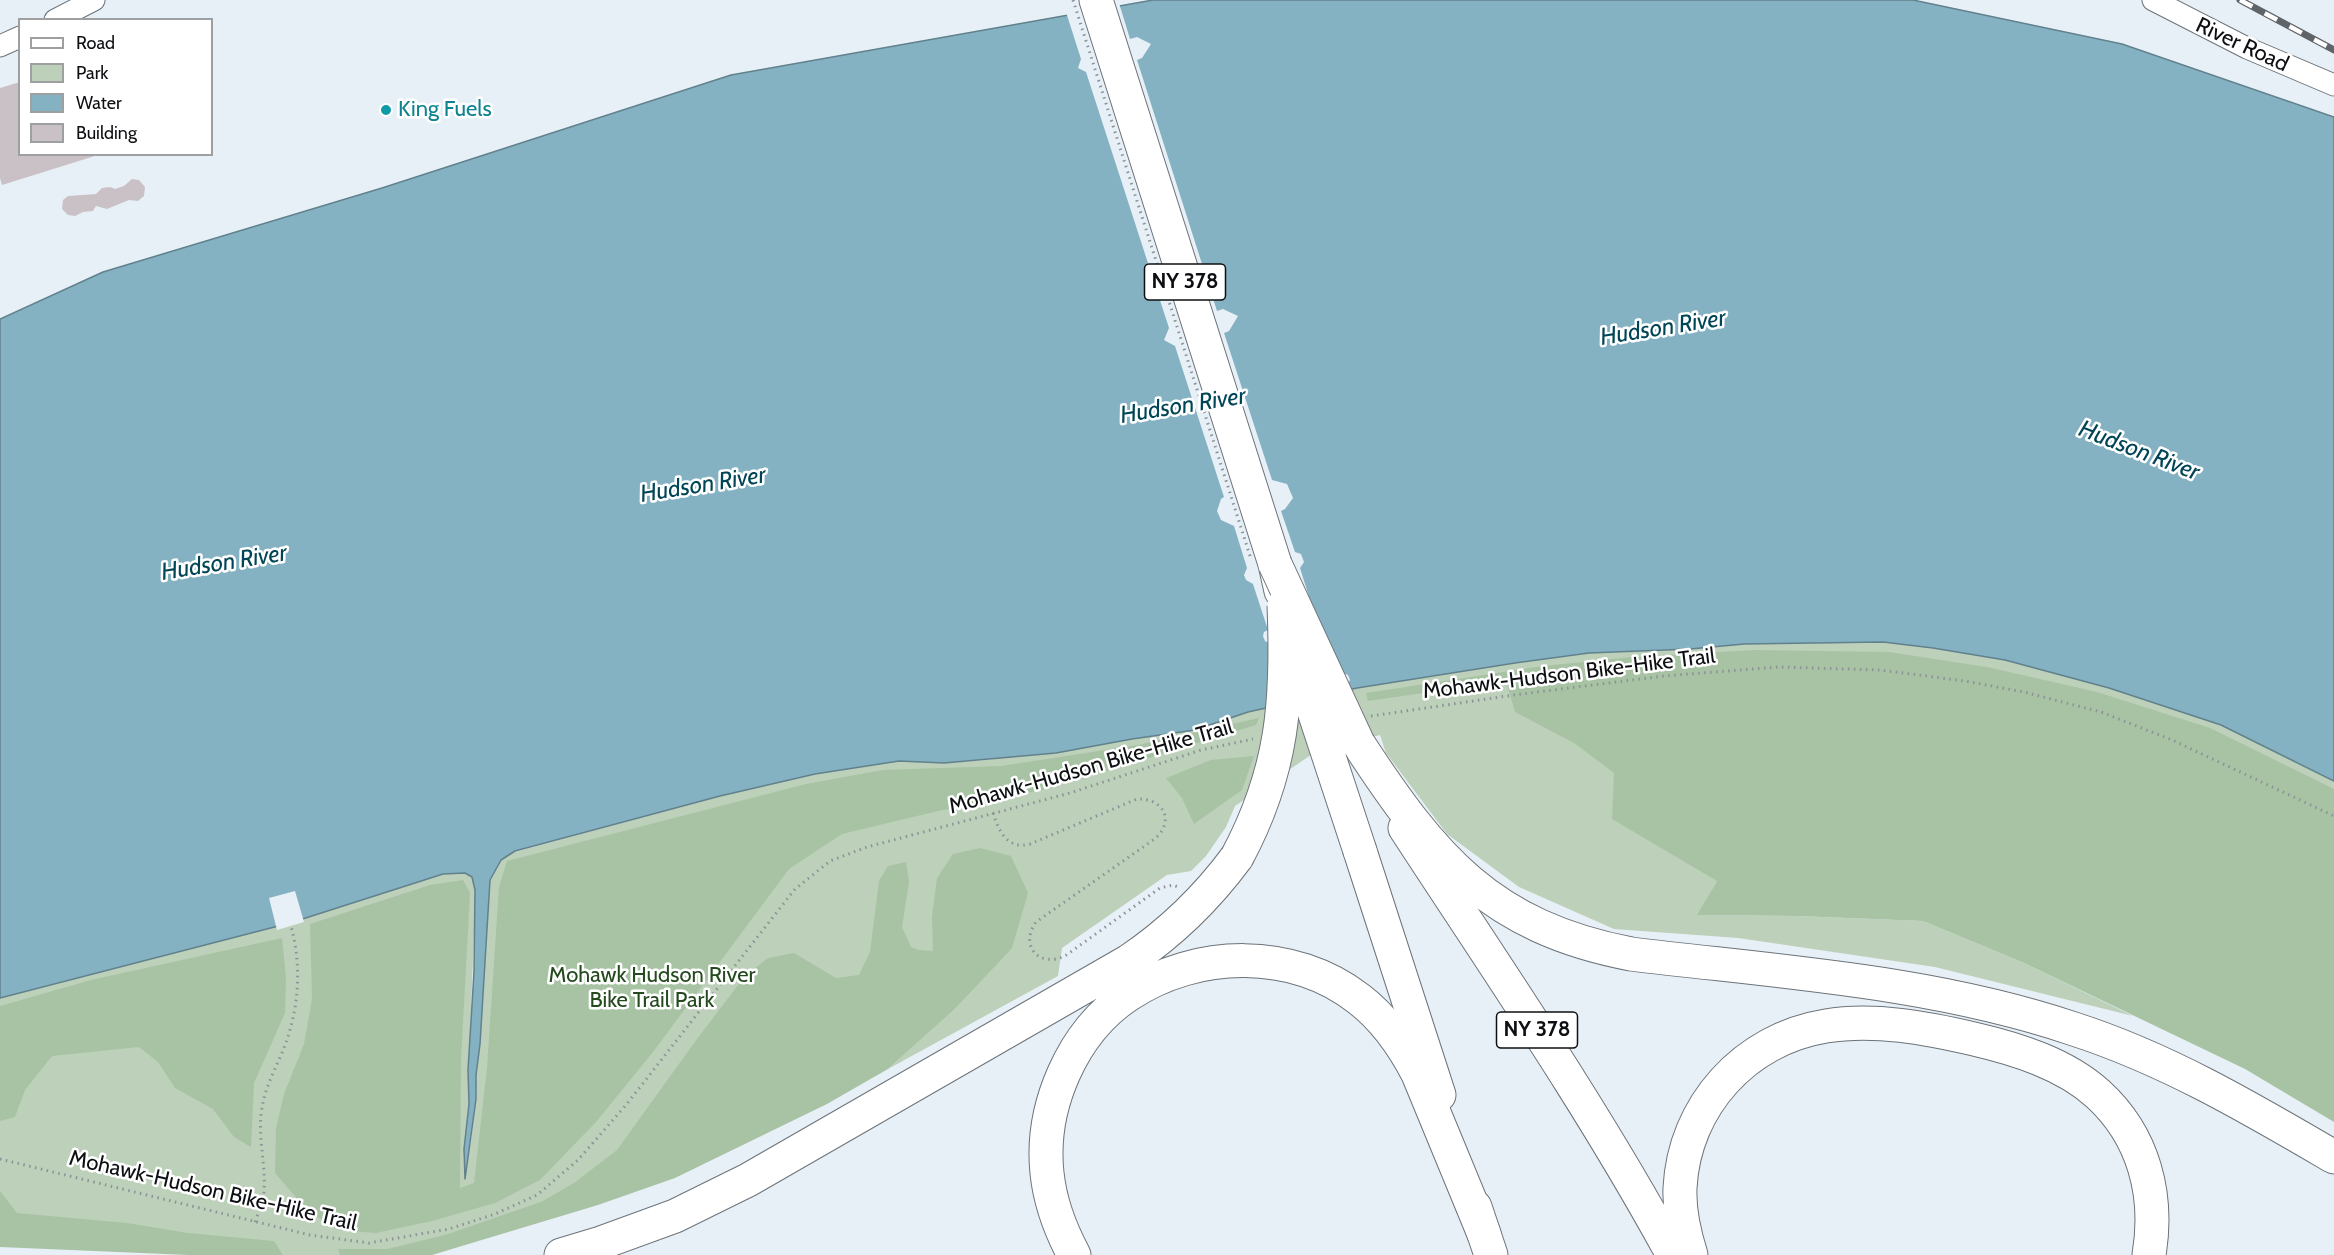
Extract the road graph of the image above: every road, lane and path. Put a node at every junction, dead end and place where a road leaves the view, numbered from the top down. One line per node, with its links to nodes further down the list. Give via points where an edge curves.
1 (94, 0): 5 (street)
2 (1073, 0): 9 (path, bridge)
3 (1096, 0): 9 (main road, NY 378)
4 (2153, 0): 8 (street, River Road, via 2247,48)
5 (59, 18)
6 (18, 38): 7 (street)
7 (0, 46)
8 (2334, 85)
9 (1263, 562): 10 (main road, NY 378, bridge); 11 (main road, NY 378, bridge)
10 (1284, 605): 21 (main road, NY 378, bridge, via 1304,681); 22 (main road, bridge, via 1286,670 1279,743 1262,804 1237,857 1219,882 1178,924 1129,961 748,1180 675,1216)
11 (1360, 730): 13 (main road); 15 (path, Mohawk-Hudson Bike-Hike Trail, via 1514,695 1664,676 1778,667 1880,670 2034,694 2101,712 2172,740)
12 (1253, 739): 14 (path, Mohawk-Hudson Bike-Hike Trail, via 1201,750 1070,793)
13 (1396, 807): 18 (main road, via 1482,892 1534,924 1566,938 1631,954 1894,986 2036,1017 2109,1041 2179,1071); 24 (main road, NY 378, via 1629,1176)
14 (993, 813): 16 (path, via 1001,835 1020,846 1137,799 1153,800 1164,812 1164,827 1156,838 1036,922 1030,932 1030,943 1045,960 1065,956 1160,888 1173,885); 20 (path, Mohawk-Hudson Bike-Hike Trail, via 867,847 830,861 811,874 759,933 626,1105 578,1160 537,1194 495,1214 449,1229 369,1243)
15 (2334, 816)
16 (1186, 890)
17 (291, 926): 20 (path, via 298,994 262,1108 264,1188)
18 (2334, 1157)
19 (0, 1159): 20 (path, Mohawk-Hudson Bike-Hike Trail)
20 (255, 1222)
21 (1488, 1245): 23 (main road, via 1418,1074 1376,1013 1340,986 1297,968 1224,960 1173,972 1127,996 1105,1014 1071,1059 1050,1114 1046,1143 1053,1205)
22 (561, 1255)
23 (1074, 1255)
24 (1673, 1255)
25 (1691, 1255): 26 (main road, via 1680,1189 1693,1130 1709,1099 1724,1079 1763,1048 1805,1030 1853,1024 1924,1029 1991,1043 2079,1079 2115,1112 2141,1155 2153,1210)
26 (2149, 1255)

